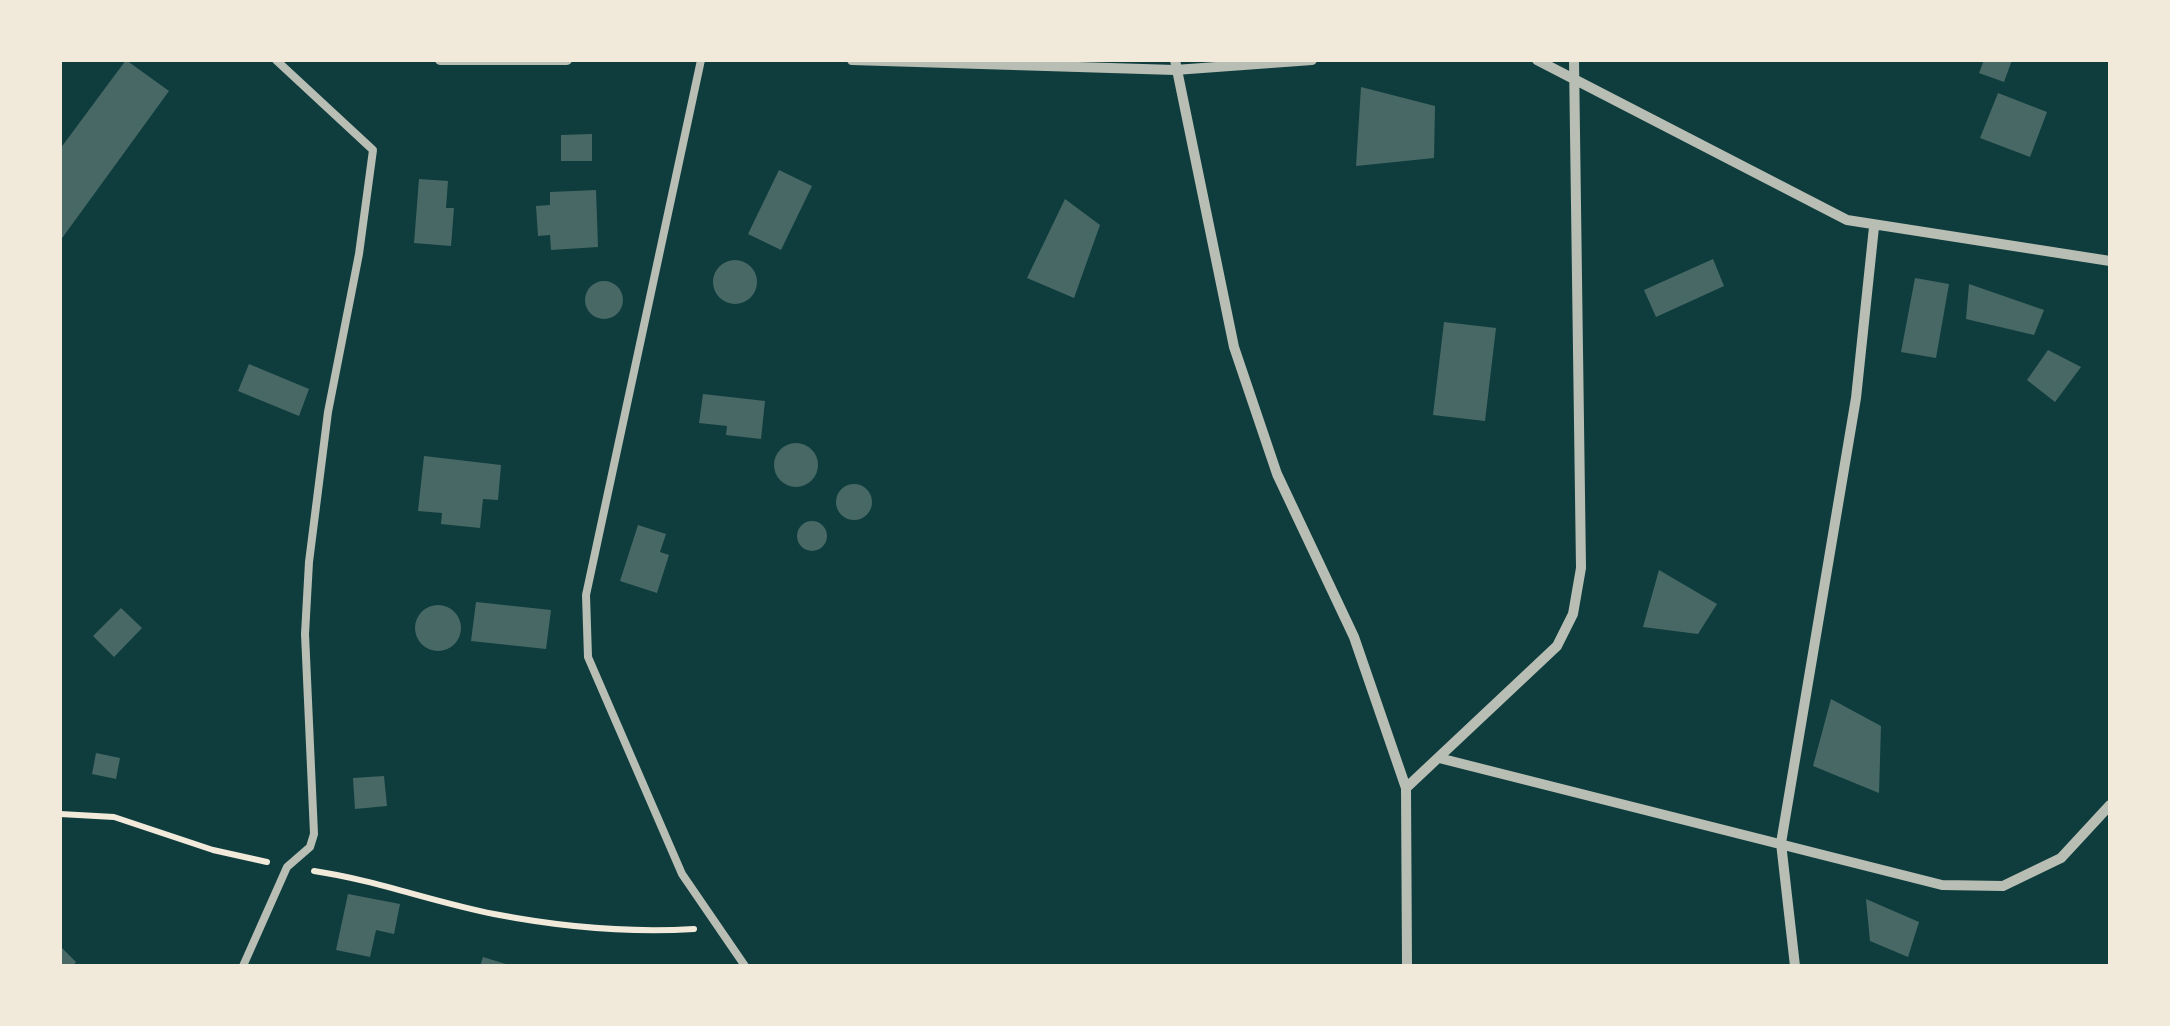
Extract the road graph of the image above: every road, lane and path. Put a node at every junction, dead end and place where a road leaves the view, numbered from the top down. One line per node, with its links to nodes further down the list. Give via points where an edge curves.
1 (276, 60): 18 (lane, via 372,150 309,562 305,634 314,834 310,847)
2 (440, 60): 3 (street)
3 (567, 60)
4 (701, 60): 19 (lane, via 584,624 588,657 682,874)
5 (852, 60): 9 (street)
6 (1312, 60): 9 (street)
7 (1537, 60): 10 (street)
8 (1574, 60): 10 (street)
9 (1175, 65): 14 (street, via 1234,348 1277,474 1354,637)
10 (1572, 75): 11 (street, via 1824,211); 13 (street, via 1582,548 1574,614 1557,646)
11 (1874, 227): 12 (street); 17 (street, via 1856,398)
12 (2110, 261)
13 (1439, 758): 14 (street); 17 (street)
14 (1406, 788): 22 (street)
15 (2110, 805): 17 (street, via 2061,858 2003,886 1942,885)
16 (60, 814): 18 (path, via 114,816)
17 (1781, 843): 23 (street)
18 (287, 867): 19 (path, via 355,877 493,914 623,934); 20 (lane)
19 (720, 928): 21 (lane)
20 (243, 966)
21 (745, 966)
22 (1408, 966)
23 (1796, 966)

